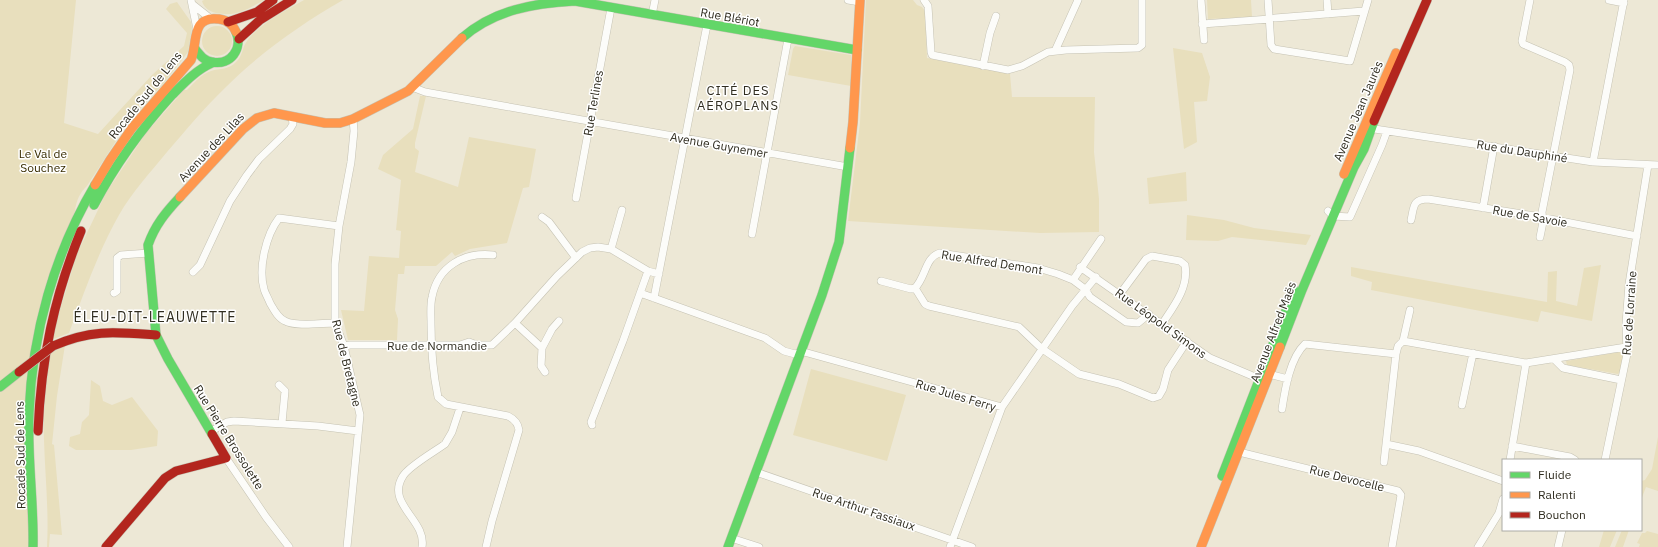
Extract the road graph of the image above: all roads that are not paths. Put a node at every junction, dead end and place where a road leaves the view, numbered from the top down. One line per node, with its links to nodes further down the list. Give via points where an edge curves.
1 (273, 0): 26 (main road, via 257,12)
2 (292, 0): 30 (main road, via 260,20)
3 (655, 0): 22 (street)
4 (848, 0): 16 (street)
5 (924, 0): 39 (street, via 928,6 932,55)
6 (1078, 0): 33 (street)
7 (1142, 0): 36 (street, via 1141,47)
8 (1201, 0): 27 (street)
9 (1268, 0): 24 (street)
10 (1327, 0): 21 (street)
11 (1368, 0): 20 (street)
12 (1419, 0): 44 (main road, Avenue Jean Jaurès)
13 (1427, 0): 44 (main road, Avenue Jean Jaurès)
14 (1530, 0): 49 (street, via 1523,44 1569,65 1570,70)
15 (1609, 0): 18 (street)
16 (860, 1): 35 (main road)
17 (192, 2): 25 (street); 29 (street)
18 (1624, 2): 50 (street)
19 (611, 8): 22 (main road, Rue Blériot); 40 (main road, Rue Blériot, via 575,1 530,4 510,10 466,35); 43 (street, Rue Terlines)
20 (1364, 12): 21 (street); 24 (street, via 1350,61 1274,49 1271,44)
21 (1328, 14): 24 (street)
22 (652, 15): 28 (main road, Rue Blériot)
23 (996, 16): 39 (street)
24 (1272, 18): 27 (street)
25 (211, 19): 26 (main road, via 217,18); 29 (main road)
26 (228, 22): 30 (main road, via 233,26)
27 (1202, 24): 32 (street)
28 (707, 25): 31 (main road, Rue Blériot); 46 (street)
29 (197, 29): 34 (main road)
30 (239, 39): 38 (main road, via 238,48 231,58 220,63)
31 (788, 39): 35 (main road, Rue Blériot); 48 (street)
32 (1204, 40)
33 (1060, 41): 36 (street); 37 (street)
34 (195, 49): 38 (main road, via 204,61); 132 (main road, Rocade Sud de Lens, via 184,70 145,111 114,153 72,230 49,290 37,340 29,414)
35 (857, 50): 53 (main road)
36 (1066, 50): 37 (street)
37 (1055, 51): 39 (street, via 1040,55 1012,70)
38 (212, 63): 133 (main road, Rocade Sud de Lens, via 192,76 167,101 130,147 101,191 68,262 52,314 41,378 38,440)
39 (983, 66)
40 (412, 87): 42 (main road, Avenue des Lilas, via 394,100); 43 (street, Avenue Guynemer, via 425,92)
41 (292, 117): 42 (main road, Avenue des Lilas, via 334,123); 67 (main road, Avenue des Lilas, via 274,113 264,114 243,129 161,218 152,231); 72 (street, via 290,129 259,159 230,201 200,265)
42 (353, 119): 61 (street, Rue de Bretagne, via 351,162)
43 (590, 122): 46 (street, Avenue Guynemer); 54 (street, Rue Terlines)
44 (1368, 127): 45 (street, Rue du Dauphiné); 57 (main road, Avenue Alfred Maës, via 1364,149)
45 (1387, 131): 47 (street, Rue du Dauphiné); 57 (street, via 1350,217)
46 (686, 139): 48 (street, Avenue Guynemer); 73 (street)
47 (1494, 146): 49 (street, Rue du Dauphiné); 55 (street)
48 (768, 153): 53 (street, Avenue Guynemer); 62 (street)
49 (1553, 155): 50 (street, Rue du Dauphiné); 59 (street)
50 (1593, 162): 51 (street, Rue du Dauphiné)
51 (1648, 164): 52 (street, Rue du Dauphiné); 63 (street, Rue de Lorraine)
52 (1658, 165)
53 (848, 167): 99 (main road, via 838,242)
54 (576, 198)
55 (1483, 208): 59 (street, Rue de Savoie); 60 (street, Rue de Savoie, via 1422,199 1416,202)
56 (622, 210): 66 (street)
57 (1330, 214): 105 (main road, Avenue Alfred Maës, via 1302,290); 105 (main road, Avenue Alfred Maës, via 1319,232)
58 (542, 217): 69 (street, via 549,222)
59 (1542, 217): 63 (street, Rue de Savoie); 64 (street)
60 (1411, 220)
61 (339, 226): 87 (street, Rue de Bretagne, via 335,264); 87 (street, via 279,218 264,252 262,270 264,289 274,311 286,322)
62 (752, 234)
63 (1637, 236): 96 (street, Rue de Lorraine, via 1629,284)
64 (1540, 237)
65 (1101, 239): 70 (street)
66 (611, 249): 69 (street, Rue de Normandie, via 590,248); 71 (street)
67 (148, 253): 79 (street, via 121,255 117,258 117,291); 85 (main road, Avenue des Lilas)
68 (494, 255): 94 (street, via 472,255 453,264 444,272 436,284 432,298)
69 (576, 258): 88 (street, Rue de Normandie)
70 (1080, 267): 74 (street, Rue Léopold Simons); 75 (street)
71 (648, 271): 73 (street); 80 (street)
72 (193, 272)
73 (659, 274): 82 (street)
74 (1096, 277): 78 (street); 81 (street, Rue Léopold Simons)
75 (1072, 280): 77 (street, Rue Alfred Demont, via 1038,268 940,252 933,255); 78 (street, Rue Alfred Demont)
76 (881, 281): 77 (street)
77 (916, 288): 98 (street, via 925,304 929,306 1019,327)
78 (1085, 289): 84 (street, Rue Alfred Demont, via 1090,297 1126,322 1138,323); 98 (street)
79 (114, 293)
80 (640, 293): 82 (street, Rue Jules Ferry); 115 (street)
81 (1120, 294): 84 (street, Rue Léopold Simons); 89 (street, via 1146,259 1152,256 1180,261 1185,265 1186,273 1183,287 1177,302)
82 (654, 298): 99 (street, Rue Jules Ferry, via 765,338 784,351)
83 (1410, 310): 93 (street)
84 (1149, 314): 89 (street, Rue Léopold Simons)
85 (154, 319): 90 (main road, via 148,328); 91 (main road, Rue Pierre Brossolette)
86 (559, 321): 97 (street)
87 (335, 323): 95 (street, Rue de Bretagne)
88 (515, 323): 94 (street, Rue de Normandie, via 492,345 469,342 460,345); 97 (street)
89 (1162, 324): 92 (street, Rue Léopold Simons)
90 (139, 333): 91 (main road); 109 (main road, bridge, via 90,332 70,338 53,346)
91 (156, 335): 117 (main road, Rue Pierre Brossolette)
92 (1187, 341): 98 (street, via 1168,370 1159,396 1153,398 1119,384 1080,374); 105 (street, Rue Léopold Simons, via 1210,358 1255,377)
93 (1403, 341): 100 (street); 101 (street, via 1398,346)
94 (431, 345): 95 (street, Rue de Normandie); 112 (street, via 438,397 446,404)
95 (344, 346): 116 (street, Rue de Bretagne, via 360,415)
96 (1626, 347): 102 (street); 107 (street, Rue de Lorraine, via 1627,354)
97 (542, 348): 104 (street, via 542,366)
98 (1041, 348): 111 (street)
99 (801, 353): 111 (street, Rue Jules Ferry); 126 (main road)
100 (1473, 353): 103 (street); 110 (street)
101 (1396, 354): 106 (street, via 1305,344 1300,348); 118 (street)
102 (1554, 358): 103 (street); 107 (street, via 1563,368)
103 (1526, 363): 119 (street)
104 (545, 372)
105 (1265, 376): 106 (street, Rue Léopold Simons); 120 (main road, Avenue Alfred Maës); 142 (main road, Avenue Alfred Maës)
106 (1288, 379): 113 (street)
107 (1621, 380): 124 (street, Rue de Lorraine)
108 (278, 385): 114 (street, via 285,391)
109 (0, 387)
110 (1462, 405)
111 (1002, 407): 130 (street, Rue Jules Ferry)
112 (460, 408): 137 (street, via 449,439 408,470 400,483 400,501 421,532); 138 (street, via 508,416 518,425)
113 (1282, 409)
114 (282, 423): 116 (street); 117 (street, via 234,421 227,422)
115 (592, 425)
116 (358, 431): 136 (street, Rue de Bretagne)
117 (210, 432): 121 (main road, Rue Pierre Brossolette)
118 (1386, 444): 125 (street); 127 (street, via 1419,451)
119 (1512, 446): 122 (street); 123 (street)
120 (1239, 452): 143 (main road, Avenue Alfred Maës); 144 (street, Rue Devocelle, via 1398,491 1401,495)
121 (226, 458): 134 (main road, via 176,471 165,478); 135 (street, Rue Pierre Brossolette)
122 (1510, 459)
123 (1573, 459)
124 (1606, 459)
125 (1384, 462)
126 (756, 472): 130 (street, Rue Arthur Fassiaux); 131 (main road)
127 (1502, 481)
128 (1502, 502): 145 (street, via 1499,513)
129 (1562, 531): 146 (street)
130 (953, 539): 140 (street, Rue Jules Ferry); 141 (street, Rue Arthur Fassiaux)
131 (730, 543): 139 (street)
132 (33, 547)
133 (42, 547)
134 (106, 547)
135 (289, 547)
136 (347, 547)
137 (422, 547)
138 (486, 547)
139 (759, 547)
140 (950, 547)
141 (972, 547)
142 (1194, 547)
143 (1201, 547)
144 (1392, 547)
145 (1478, 547)
146 (1558, 547)

